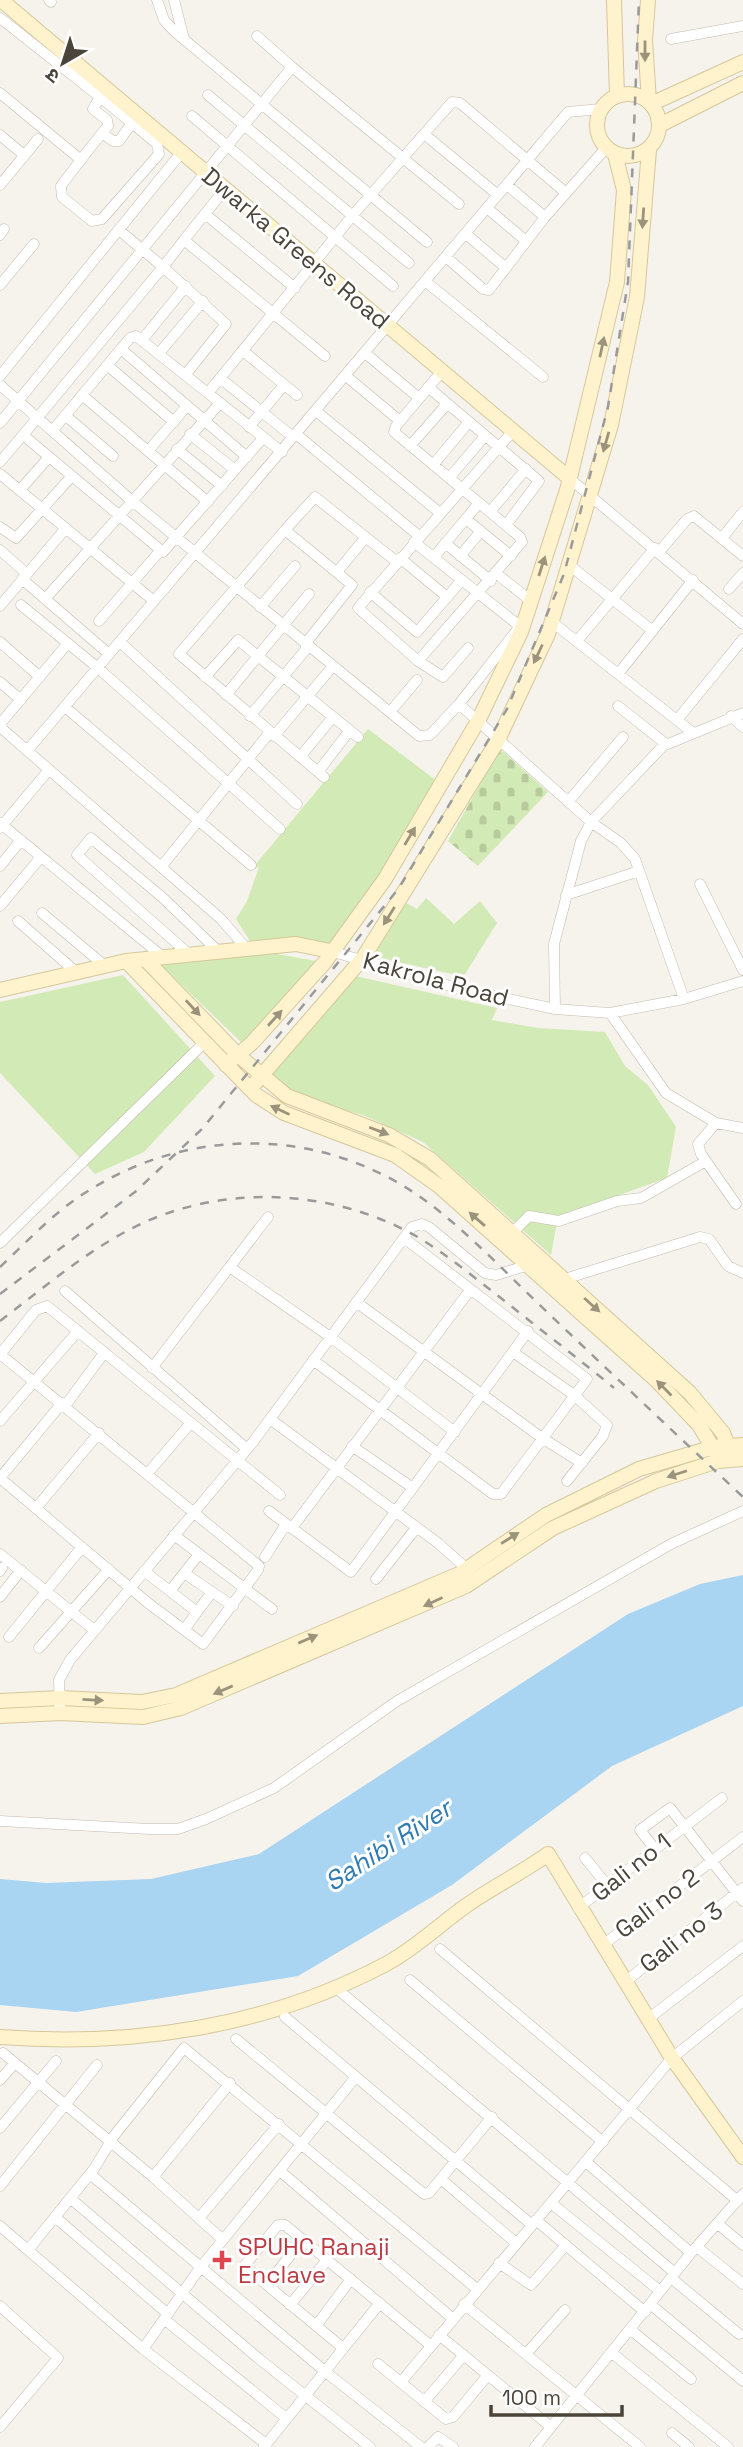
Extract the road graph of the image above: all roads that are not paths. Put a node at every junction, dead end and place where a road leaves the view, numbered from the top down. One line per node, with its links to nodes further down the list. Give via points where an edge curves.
1 (1, 0): 20 (street, Dwarka Greens Road)
2 (158, 0): 9 (street, via 164,20)
3 (174, 0): 9 (street)
4 (614, 0): 16 (street)
5 (648, 0): 18 (street, one-way to 18, via 645,54)
6 (0, 18): 17 (street)
7 (743, 26): 10 (street)
8 (257, 36): 12 (street)
9 (184, 39): 19 (street)
10 (671, 39)
11 (743, 62): 18 (street)
12 (292, 68): 19 (street); 35 (street)
13 (743, 83): 25 (street)
14 (0, 93): 36 (street)
15 (208, 95): 24 (street)
16 (617, 96): 18 (street, via 639,96); 21 (street)
17 (100, 97): 20 (street); 26 (street, via 93,106 108,123)
18 (650, 102): 25 (street)
19 (263, 104): 24 (street); 43 (street)
20 (121, 108): 23 (street); 33 (street, Dwarka Greens Road)
21 (601, 109): 32 (street, via 597,129); 37 (street, via 568,112)
22 (192, 116): 30 (street)
23 (132, 123): 26 (street, via 119,141); 36 (street, via 157,144 159,154 97,222 62,197 61,186)
24 (245, 125): 30 (street); 48 (street)
25 (660, 125): 31 (street)
26 (102, 133): 36 (street)
27 (424, 134): 35 (street); 37 (street, via 456,101); 44 (street)
28 (0, 135): 34 (street)
29 (37, 139): 34 (street)
30 (228, 146): 38 (street); 52 (street)
31 (649, 150): 32 (street, via 632,157); 132 (street, one-way to 132, via 637,297 611,425)
32 (611, 151): 42 (street); 128 (street, one-way to 32, via 617,282 624,190)
33 (181, 153): 38 (street, Dwarka Greens Road); 50 (street)
34 (24, 155): 39 (street)
35 (403, 158): 43 (street); 45 (street)
36 (81, 160)
37 (528, 160): 40 (street); 42 (street)
38 (205, 173): 41 (street, Dwarka Greens Road); 57 (street)
39 (0, 185)
40 (508, 185): 44 (street); 49 (street)
41 (225, 189): 47 (street); 60 (street, Dwarka Greens Road)
42 (565, 192): 49 (street)
43 (371, 194): 48 (street); 55 (street)
44 (498, 195): 46 (street)
45 (459, 204)
46 (488, 208): 51 (street); 54 (street)
47 (205, 214): 53 (street); 67 (street)
48 (353, 215): 52 (street); 59 (street)
49 (545, 217): 54 (street)
50 (119, 230): 57 (street); 80 (street)
51 (466, 234): 58 (street); 62 (street)
52 (337, 236): 60 (street); 65 (street)
53 (184, 240): 61 (street); 69 (street)
54 (526, 241): 62 (street)
55 (427, 242)
56 (34, 244): 64 (street)
57 (144, 251): 61 (street); 91 (street)
58 (446, 257): 62 (street, via 487,291); 63 (street)
59 (409, 263)
60 (315, 264): 67 (street); 70 (street, Dwarka Greens Road)
61 (163, 267): 66 (street); 98 (street)
62 (506, 268)
63 (425, 281): 70 (street); 82 (street)
64 (0, 285)
65 (393, 285)
66 (186, 286): 68 (street); 71 (street)
67 (295, 288): 69 (street)
68 (203, 301): 74 (street); 79 (street, via 226,324)
69 (274, 314): 73 (street); 76 (street)
70 (388, 325): 75 (street); 78 (street, Dwarka Greens Road)
71 (142, 340): 72 (street, via 133,336); 74 (street)
72 (121, 349): 77 (street); 94 (street)
73 (243, 351): 83 (street); 85 (street)
74 (160, 352): 79 (street)
75 (365, 353): 81 (street); 90 (street)
76 (326, 356)
77 (107, 365): 88 (street); 101 (street)
78 (443, 370): 86 (street); 106 (street, Dwarka Greens Road)
79 (186, 374): 87 (street)
80 (0, 376)
81 (346, 376): 95 (street); 100 (street)
82 (543, 377)
83 (220, 378): 87 (street); 96 (street)
84 (0, 385): 91 (street)
85 (285, 385): 89 (street); 96 (street)
86 (428, 387): 90 (street); 93 (street)
87 (208, 393): 92 (street)
88 (82, 396): 97 (street); 115 (street)
89 (297, 396)
90 (419, 398): 100 (street)
91 (19, 401): 98 (street); 103 (street)
92 (220, 403): 99 (street); 104 (street)
93 (447, 404): 102 (street); 112 (street)
94 (187, 406): 99 (street); 101 (street)
95 (316, 411): 109 (street); 139 (street)
96 (262, 412): 104 (street); 109 (street)
97 (66, 416): 105 (street); 117 (street)
98 (39, 418): 105 (street); 108 (street)
99 (204, 420): 107 (street); 119 (street)
100 (400, 421): 112 (street, via 394,432)
101 (174, 422): 115 (street)
102 (469, 422): 110 (street); 122 (street)
103 (0, 423)
104 (249, 427): 111 (street)
105 (53, 430): 133 (street)
106 (513, 431): 113 (street); 128 (street, Dwarka Greens Road)
107 (190, 434): 114 (street); 124 (street)
108 (23, 435): 118 (street); 120 (street)
109 (295, 436): 116 (street); 150 (street)
110 (485, 436): 113 (street); 127 (street)
111 (263, 438): 116 (street); 119 (street)
112 (410, 446): 122 (street)
113 (498, 447): 123 (street); 130 (street)
114 (177, 449): 121 (street); 129 (street)
115 (148, 451): 121 (street)
116 (282, 452): 156 (street)
117 (113, 456)
118 (49, 457): 126 (street); 131 (street)
119 (247, 457): 124 (street)
120 (0, 463)
121 (164, 464): 133 (street); 134 (street)
122 (433, 465): 127 (street)
123 (526, 469): 137 (street); 142 (street, via 539,484)
124 (235, 470): 129 (street)
125 (0, 474): 131 (street)
126 (71, 477): 136 (street); 140 (street)
127 (449, 478): 130 (street)
128 (569, 478): 132 (street, Dwarka Greens Road); 180 (street, one-way to 128)
129 (222, 486): 134 (street)
130 (462, 489): 135 (street); 139 (street)
131 (20, 490): 136 (street)
132 (590, 497): 153 (street, Dwarka Greens Road); 162 (street)
133 (132, 500): 140 (street); 148 (street)
134 (208, 502): 148 (street)
135 (479, 503): 137 (street); 141 (street)
136 (43, 509): 143 (street, via 16,538); 144 (street)
137 (489, 512): 142 (street)
138 (743, 512): 149 (street)
139 (440, 513): 150 (street)
140 (118, 516): 152 (street); 155 (street)
141 (466, 519): 146 (street); 151 (street)
142 (506, 525): 158 (street, via 522,540)
143 (0, 527)
144 (66, 528): 152 (street); 166 (street)
145 (285, 530): 147 (street, via 314,497); 164 (street); 171 (street)
146 (481, 531): 157 (street); 158 (street)
147 (366, 537): 161 (street); 164 (street)
148 (177, 538): 155 (street, via 165,552); 156 (street)
149 (722, 538): 153 (street, via 691,517); 159 (street)
150 (417, 539): 160 (street); 161 (street)
151 (445, 543): 157 (street); 160 (street)
152 (89, 548): 170 (street); 177 (street)
153 (657, 550): 169 (street, Dwarka Greens Road); 178 (street)
154 (0, 551): 166 (street)
155 (160, 551): 170 (street)
156 (195, 553): 171 (street); 179 (street)
157 (460, 556): 167 (street)
158 (511, 556): 167 (street)
159 (743, 556)
160 (434, 557): 168 (street)
161 (399, 560): 173 (street); 176 (street)
162 (569, 565): 178 (street); 185 (street)
163 (295, 566): 183 (street)
164 (337, 572): 195 (street, via 351,587)
165 (743, 573): 172 (street)
166 (25, 576): 177 (street); 182 (street)
167 (494, 577): 175 (street); 180 (street)
168 (462, 580): 175 (street); 176 (street)
169 (693, 580): 186 (street, Dwarka Greens Road); 189 (street)
170 (132, 583): 179 (street); 184 (street)
171 (236, 586): 183 (street); 205 (street, via 180,651)
172 (729, 590)
173 (370, 592): 176 (street, via 417,632); 199 (street, via 359,610)
174 (309, 594): 187 (street)
175 (480, 594): 188 (street); 199 (street)
176 (447, 597)
177 (46, 599): 197 (street)
178 (612, 599): 189 (street); 191 (street)
179 (154, 601): 193 (street)
180 (531, 601): 188 (street)
181 (20, 604): 194 (street)
182 (0, 606)
183 (260, 607): 187 (street)
184 (99, 621)
185 (552, 622): 191 (street); 226 (street, one-way to 226)
186 (743, 624)
187 (282, 626): 195 (street); 198 (street)
188 (521, 627): 211 (street); 220 (street)
189 (653, 631): 202 (street)
190 (743, 639): 219 (street)
191 (577, 641): 202 (street)
192 (0, 642): 204 (street)
193 (120, 642): 197 (street); 230 (street)
194 (68, 643): 201 (street); 204 (street)
195 (307, 645): 200 (street); 203 (street)
196 (468, 648): 199 (street, via 443,677)
197 (110, 654): 201 (street)
198 (258, 655): 203 (street); 205 (street, via 236,640); 208 (street)
199 (418, 661)
200 (333, 666): 209 (street); 214 (street)
201 (98, 668): 213 (street); 232 (street)
202 (618, 674): 219 (street)
203 (283, 676): 209 (street); 216 (street)
204 (40, 677): 210 (street)
205 (205, 677): 208 (street)
206 (417, 680): 214 (street)
207 (0, 682): 210 (street)
208 (226, 695): 216 (street)
209 (308, 696): 217 (street); 224 (street)
210 (21, 700): 222 (street)
211 (458, 704): 214 (street, via 427,738); 220 (street)
212 (618, 706): 227 (street)
213 (65, 707): 228 (street); 235 (street)
214 (390, 712)
215 (743, 713): 218 (street)
216 (250, 716): 224 (street)
217 (333, 716): 229 (street); 229 (street, via 354,734 321,774)
218 (731, 716): 221 (street); 223 (street)
219 (677, 720): 223 (street)
220 (478, 722): 226 (street); 252 (street, one-way to 220, via 385,879)
221 (743, 727)
222 (1, 731): 228 (street)
223 (692, 732): 227 (street)
224 (272, 734): 229 (street); 230 (street)
225 (622, 737): 233 (street)
226 (499, 738): 233 (street); 255 (street, one-way to 255)
227 (666, 744): 236 (street)
228 (27, 751): 231 (street)
229 (300, 757)
230 (247, 759): 232 (street); 234 (street)
231 (48, 771): 237 (street); 243 (street)
232 (229, 783): 235 (street); 238 (street)
233 (568, 802): 236 (street)
234 (297, 804)
235 (200, 820): 241 (street); 243 (street)
236 (591, 822): 244 (street, via 629,851); 246 (street)
237 (1, 825): 239 (street)
238 (280, 829)
239 (21, 840): 240 (street); 242 (street)
240 (41, 857): 247 (street); 254 (street)
241 (251, 865)
242 (0, 866)
243 (161, 867): 250 (street, via 221,919)
244 (639, 871): 246 (street); 263 (street)
245 (700, 884): 259 (street)
246 (566, 895): 264 (street, via 554,944)
247 (0, 906)
248 (43, 913): 258 (street)
249 (18, 921): 260 (street)
250 (246, 948): 251 (street, Kakrola Road); 252 (street, Kakrola Road, via 296,944)
251 (218, 951): 253 (street, Kakrola Road); 253 (street, via 90,838 77,855)
252 (330, 951): 255 (street, Kakrola Road); 267 (street, one-way to 252, via 291,1000)
253 (190, 955): 254 (street, Kakrola Road)
254 (163, 957): 256 (street, Kakrola Road)
255 (363, 958): 264 (street, Kakrola Road, via 457,988); 268 (street)
256 (145, 959): 257 (street, Kakrola Road); 267 (street, one-way to 267)
257 (126, 961): 258 (street, Kakrola Road); 266 (street)
258 (105, 966): 260 (street, Kakrola Road)
259 (743, 970)
260 (76, 972): 262 (street, Kakrola Road)
261 (743, 981): 263 (street, Kakrola Road)
262 (0, 990)
263 (684, 999): 265 (street, Kakrola Road)
264 (555, 1009): 265 (street, Kakrola Road)
265 (611, 1013): 270 (street, via 666,1093)
266 (205, 1042): 267 (street); 277 (street)
267 (232, 1060): 268 (street); 269 (street)
268 (262, 1077): 269 (street); 275 (street, one-way to 275, via 287,1096 389,1135 418,1151)
269 (250, 1089): 275 (street, one-way to 269, via 412,1165 284,1112)
270 (716, 1123): 271 (street); 272 (street, via 698,1144)
271 (743, 1128)
272 (706, 1161): 273 (street); 275 (street, via 641,1198 552,1222 529,1216)
273 (736, 1204)
274 (268, 1217): 279 (street)
275 (508, 1237): 278 (street); 281 (street)
276 (404, 1238): 278 (street, via 415,1224 422,1224 490,1275); 282 (street); 284 (street)
277 (0, 1243)
278 (529, 1265): 281 (street)
279 (231, 1268): 287 (street); 293 (street)
280 (743, 1273): 281 (street, via 728,1266 709,1239 700,1237 571,1277)
281 (563, 1287): 308 (street, via 690,1393 716,1422)
282 (470, 1290): 286 (street); 288 (street)
283 (65, 1291): 293 (street)
284 (356, 1302): 287 (street); 288 (street)
285 (78, 1331): 290 (street, via 43,1305); 291 (street); 294 (street)
286 (528, 1332): 289 (street); 297 (street, via 587,1379)
287 (329, 1336): 292 (street); 295 (street)
288 (423, 1351): 295 (street); 296 (street)
289 (513, 1352): 296 (street); 297 (street)
290 (1, 1353): 294 (street)
291 (104, 1353): 298 (street); 302 (street)
292 (313, 1360): 299 (street); 300 (street)
293 (152, 1368): 307 (street)
294 (35, 1380): 298 (street); 301 (street)
295 (398, 1387): 299 (street); 303 (street)
296 (483, 1395): 303 (street); 305 (street)
297 (574, 1395): 305 (street); 311 (street, via 607,1425)
298 (64, 1404): 304 (street); 314 (street)
299 (379, 1409): 306 (street); 309 (street)
300 (270, 1419): 307 (street); 312 (street)
301 (0, 1422)
302 (190, 1424): 310 (street); 313 (street)
303 (455, 1432): 309 (street)
304 (99, 1433): 313 (street); 318 (street)
305 (542, 1438): 309 (street, via 499,1496); 311 (street)
306 (352, 1446): 312 (street); 316 (street)
307 (247, 1449): 310 (street)
308 (730, 1453): 331 (street, one-way to 308, via 546,1515 609,1482 673,1457); 351 (street, one-way to 351, via 553,1528 466,1586 427,1605 181,1708 143,1717)
309 (439, 1454): 316 (street)
310 (236, 1461): 317 (street); 321 (street)
311 (582, 1463): 315 (street)
312 (336, 1469): 322 (street); 323 (street)
313 (147, 1474): 321 (street)
314 (0, 1478): 318 (street)
315 (567, 1481)
316 (413, 1488): 322 (street)
317 (281, 1495)
318 (36, 1508): 326 (street)
319 (269, 1511): 323 (street)
320 (743, 1511): 354 (street, via 671,1544 397,1701 274,1788 206,1819 178,1829)
321 (192, 1512): 325 (street); 337 (street, via 259,1566)
322 (394, 1512): 323 (street, via 351,1572); 324 (street)
323 (289, 1526): 329 (street)
324 (416, 1528): 331 (street); 335 (street)
325 (174, 1535): 328 (street); 333 (street)
326 (82, 1547): 330 (street); 338 (street)
327 (0, 1554): 332 (street)
328 (199, 1554): 334 (street); 337 (street)
329 (265, 1557)
330 (109, 1569): 336 (street); 344 (street)
331 (466, 1569): 351 (street, one-way to 331, via 142,1702 176,1695)
332 (21, 1570): 338 (street); 341 (street)
333 (144, 1571): 336 (street); 339 (street)
334 (184, 1573): 339 (street); 340 (street)
335 (376, 1579)
336 (131, 1587): 346 (street); 347 (street)
337 (245, 1589): 342 (street); 343 (street)
338 (46, 1591): 344 (street); 348 (street)
339 (170, 1591): 345 (street)
340 (212, 1592): 342 (street); 345 (street)
341 (0, 1597)
342 (233, 1606): 347 (street, via 206,1643)
343 (272, 1609)
344 (72, 1612): 346 (street); 349 (street)
345 (197, 1612): 347 (street)
346 (94, 1630): 351 (street, via 63,1670)
347 (184, 1630)
348 (9, 1637)
349 (40, 1648)
350 (0, 1702): 351 (street)
351 (60, 1705): 352 (street)
352 (0, 1716)
353 (722, 1798): 355 (street, Gali no 1)
354 (0, 1821)
355 (683, 1826): 357 (street, Gali no 1); 357 (street, via 670,1808 640,1830); 359 (street)
356 (743, 1837): 359 (street, Gali no 2)
357 (654, 1848): 360 (street, Gali no 1)
358 (586, 1858): 360 (street, Gali no 1)
359 (712, 1861): 361 (street); 363 (street, Gali no 2)
360 (607, 1885): 362 (street, Gali no 1)
361 (741, 1894): 367 (street, Gali no 3)
362 (578, 1908): 363 (street); 372 (street, via 548,1854 386,1964 285,2007 222,2024 100,2041)
363 (603, 1945): 367 (street)
364 (743, 1946): 371 (street)
365 (440, 1949): 384 (street)
366 (410, 1980): 390 (street)
367 (625, 1982): 371 (street)
368 (342, 1993): 386 (street)
369 (743, 2001): 375 (street)
370 (285, 2017): 379 (street)
371 (648, 2019): 375 (street)
372 (0, 2037)
373 (236, 2039): 385 (street)
374 (3, 2053): 377 (street)
375 (673, 2058): 384 (street); 392 (street)
376 (55, 2061): 381 (street)
377 (15, 2063): 380 (street); 381 (street)
378 (97, 2065): 383 (street)
379 (355, 2078): 385 (street); 393 (street)
380 (0, 2080)
381 (39, 2081): 383 (street); 388 (street)
382 (230, 2083): 387 (street); 389 (street, via 181,2049); 397 (street)
383 (66, 2105): 389 (street); 400 (street)
384 (629, 2110): 390 (street); 401 (street)
385 (326, 2115): 391 (street); 398 (street, via 424,2194)
386 (492, 2117): 393 (street); 399 (street)
387 (279, 2124): 391 (street); 405 (street)
388 (0, 2127)
389 (110, 2141): 396 (street); 397 (street)
390 (603, 2141): 394 (street)
391 (303, 2143): 395 (street); 423 (street)
392 (743, 2157)
393 (455, 2162): 398 (street); 406 (street)
394 (586, 2162): 399 (street); 415 (street)
395 (280, 2171): 410 (street); 433 (street)
396 (90, 2174): 402 (street); 418 (street)
397 (153, 2177): 405 (street)
398 (441, 2179): 411 (street)
399 (568, 2183): 403 (street); 419 (street)
400 (0, 2186)
401 (740, 2197): 407 (street)
402 (70, 2198): 404 (street); 425 (street)
403 (551, 2203): 406 (street); 424 (street)
404 (55, 2217): 414 (street); 432 (street)
405 (199, 2218): 410 (street)
406 (534, 2223): 411 (street); 412 (street)
407 (718, 2224): 413 (street); 415 (street)
408 (0, 2226): 414 (street)
409 (303, 2239): 416 (street); 422 (street); 422 (street, via 278,2225 244,2266)
410 (223, 2240): 418 (street)
411 (516, 2243): 417 (street)
412 (566, 2245): 417 (street, via 531,2285); 430 (street)
413 (743, 2245)
414 (28, 2250): 440 (street)
415 (694, 2250): 419 (street); 421 (street)
416 (327, 2260): 420 (street); 428 (street)
417 (499, 2263): 423 (street)
418 (200, 2268): 425 (street); 445 (street)
419 (673, 2276): 424 (street); 436 (street)
420 (351, 2280): 426 (street); 434 (street)
421 (743, 2284)
422 (267, 2285): 428 (street)
423 (477, 2289): 427 (street)
424 (660, 2291): 430 (street)
425 (182, 2293): 432 (street); 451 (street)
426 (380, 2304): 438 (street); 439 (street)
427 (464, 2304): 433 (street); 442 (street)
428 (290, 2305): 434 (street)
429 (0, 2306): 455 (street, via 58,2358)
430 (647, 2308): 435 (street); 448 (street)
431 (565, 2310): 442 (street)
432 (166, 2316): 440 (street); 453 (street)
433 (452, 2318): 437 (street)
434 (316, 2326): 439 (street)
435 (631, 2330): 441 (street); 447 (street)
436 (739, 2334)
437 (439, 2335): 438 (street); 443 (street)
438 (430, 2346): 449 (street)
439 (343, 2348): 445 (street)
440 (143, 2349): 459 (street)
441 (612, 2353): 450 (street); 466 (street)
442 (526, 2354): 450 (street)
443 (464, 2355): 446 (street); 452 (street)
444 (379, 2364): 449 (street)
445 (324, 2371): 451 (street); 461 (street)
446 (488, 2375): 454 (street); 456 (street)
447 (691, 2379)
448 (743, 2381)
449 (401, 2382): 452 (street)
450 (577, 2395): 456 (street); 464 (street)
451 (304, 2396): 453 (street); 460 (street)
452 (424, 2402): 454 (street)
453 (286, 2418): 459 (street)
454 (451, 2418): 458 (street)
455 (0, 2427)
456 (551, 2427): 463 (street)
457 (672, 2433): 465 (street)
458 (431, 2443): 462 (street, via 442,2439)
459 (265, 2445)
460 (370, 2447)
461 (421, 2447)
462 (453, 2447)
463 (536, 2447)
464 (640, 2447)
465 (689, 2447)
466 (728, 2447)

